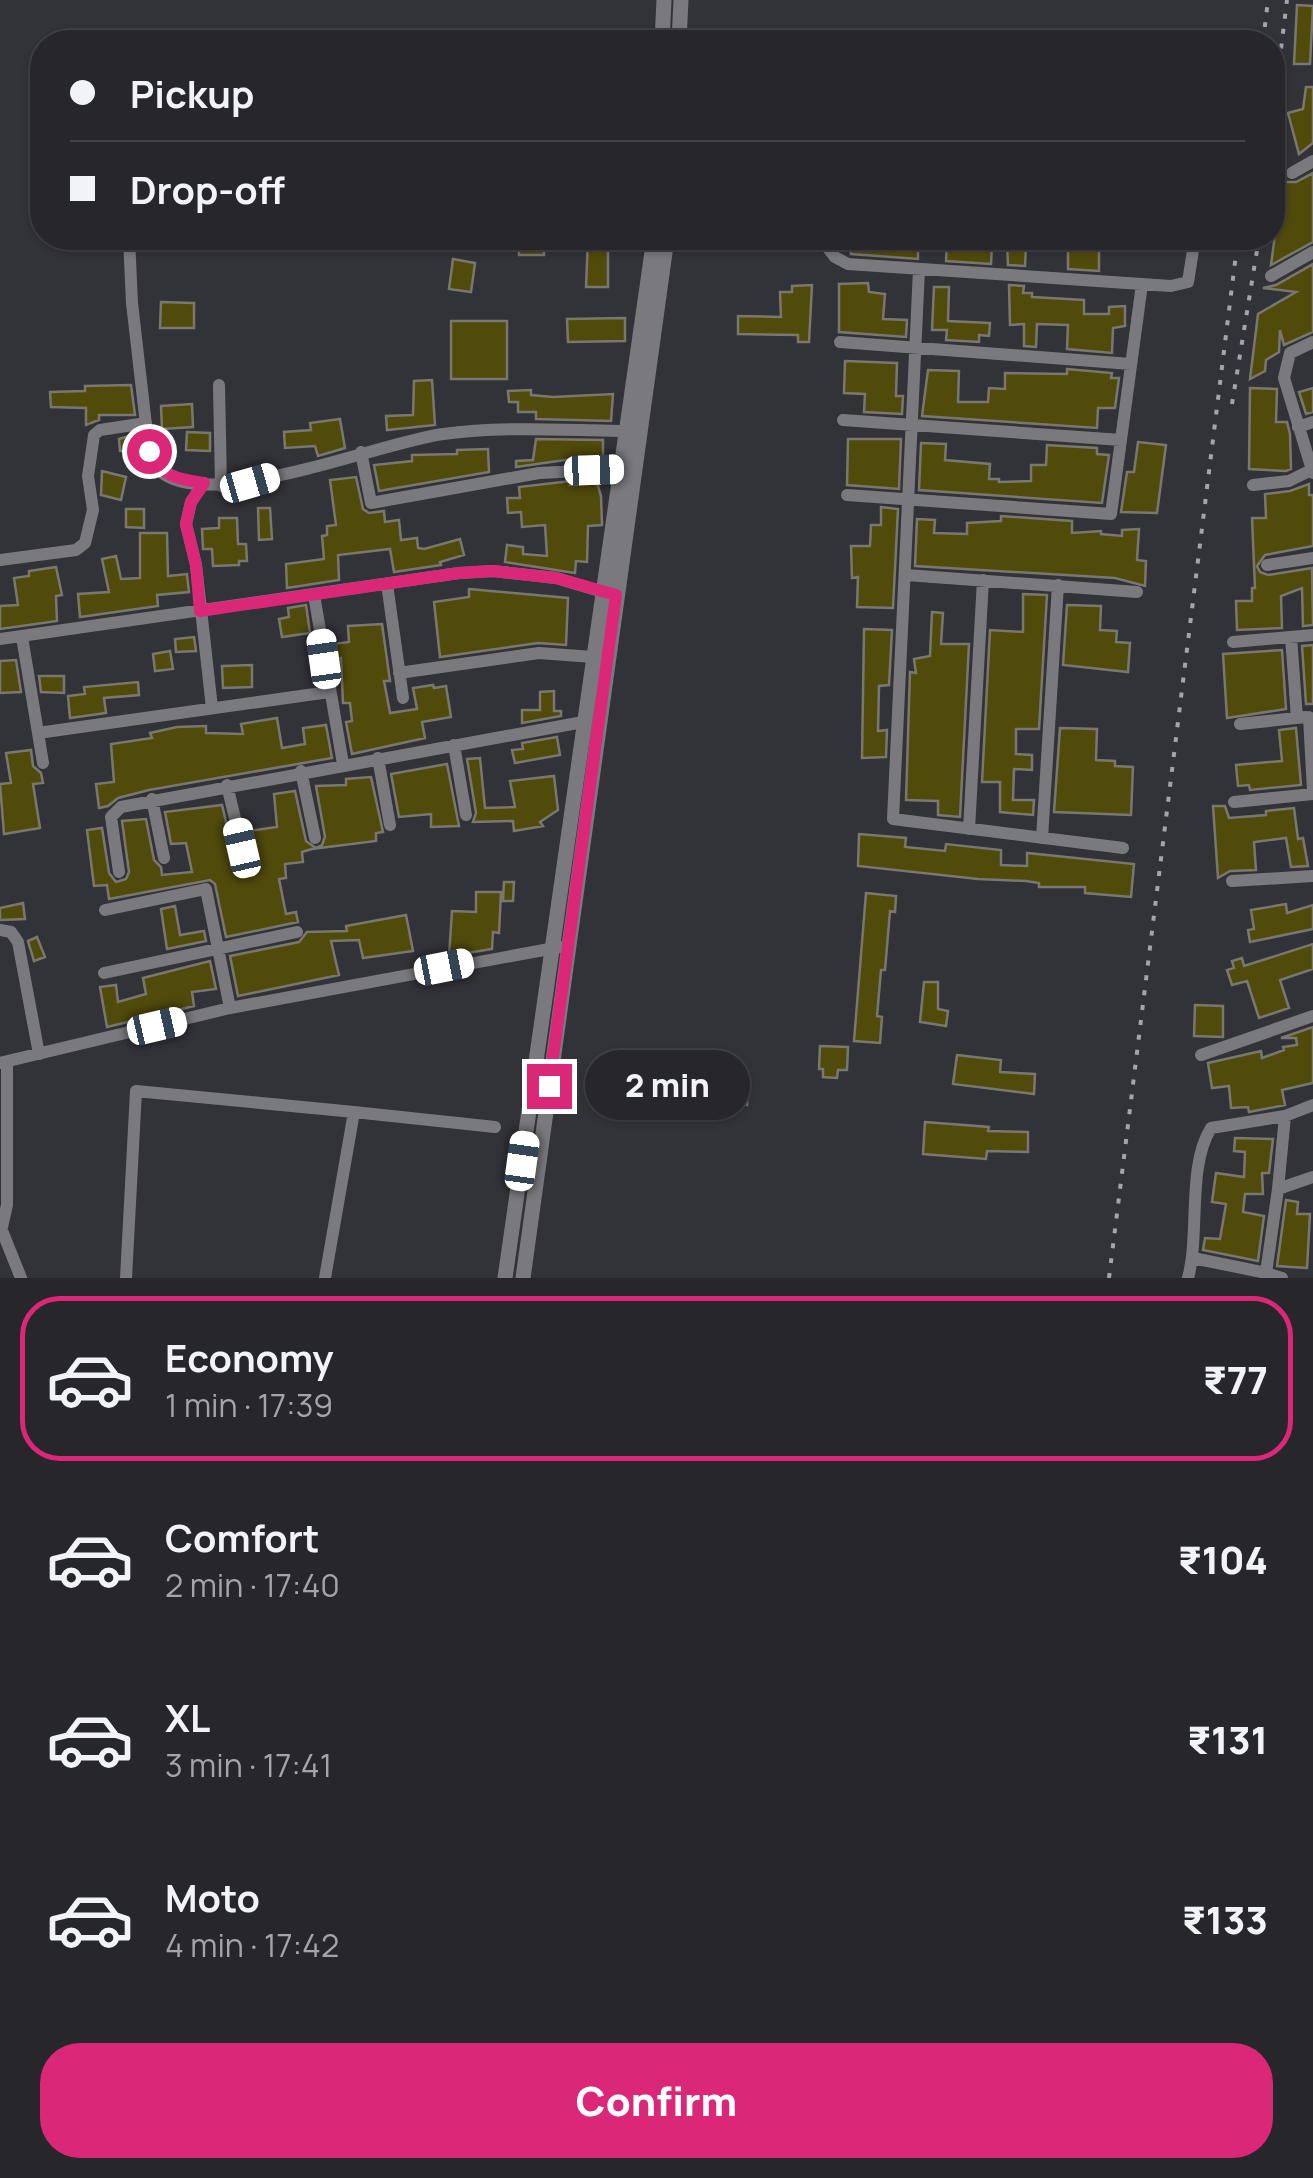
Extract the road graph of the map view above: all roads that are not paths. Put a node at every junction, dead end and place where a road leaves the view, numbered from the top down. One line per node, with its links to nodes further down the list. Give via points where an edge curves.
1 (664, 0): 3 (street)
2 (682, 0): 4 (street)
3 (663, 30)
4 (680, 30)
5 (1313, 161): 6 (street)
6 (1292, 173)
7 (130, 250): 23 (street)
8 (652, 250): 26 (street)
9 (665, 250): 44 (street)
10 (829, 250): 13 (street, via 848,264)
11 (1193, 250): 15 (street, via 1186,284)
12 (1313, 252): 14 (street)
13 (918, 270): 15 (street); 18 (street)
14 (1271, 276)
15 (1142, 284): 19 (street)
16 (840, 342): 18 (street)
17 (1313, 342): 25 (street, via 1290,352 1286,362)
18 (916, 348): 19 (street); 24 (street)
19 (1131, 364): 27 (street)
20 (218, 386): 33 (street)
21 (843, 420): 24 (street)
22 (1313, 422): 25 (street)
23 (146, 424): 31 (street, via 159,470); 37 (street, via 94,435 88,476 93,510 85,543 76,550)
24 (913, 424): 27 (street); 35 (street)
25 (1298, 428): 30 (street)
26 (626, 431): 28 (street, via 442,434); 29 (street)
27 (1121, 440): 35 (street, via 1111,514)
28 (361, 452): 29 (street, via 371,503 538,473); 33 (street)
29 (622, 470): 44 (street)
30 (1313, 471): 32 (street)
31 (204, 483): 33 (street); 46 (street, via 186,524)
32 (1254, 485)
33 (221, 486)
34 (847, 496): 35 (street)
35 (910, 500): 39 (street)
36 (1313, 558): 38 (street)
37 (0, 560)
38 (1267, 564)
39 (906, 575): 40 (street); 72 (street, via 893,819)
40 (982, 580): 42 (street); 72 (street)
41 (388, 584): 44 (street, via 493,571 556,578); 45 (street); 53 (street)
42 (1058, 585): 43 (street); 74 (street)
43 (1137, 592)
44 (609, 594): 52 (street); 84 (street)
45 (314, 595): 46 (street); 54 (street)
46 (200, 611): 48 (street); 56 (street)
47 (1313, 634): 49 (street)
48 (22, 636): 50 (street); 60 (street)
49 (1292, 636): 51 (street); 57 (street)
50 (0, 640)
51 (1232, 642)
52 (593, 657): 53 (street, via 539,653); 58 (street)
53 (399, 673): 55 (street)
54 (329, 692): 56 (street); 64 (street)
55 (403, 698)
56 (212, 708): 60 (street)
57 (1307, 717): 59 (street); 67 (street)
58 (584, 722): 61 (street); 84 (street)
59 (1240, 724)
60 (38, 733): 63 (street)
61 (454, 745): 62 (street); 70 (street)
62 (378, 758): 64 (street); 71 (street)
63 (44, 763)
64 (342, 764): 65 (street)
65 (302, 772): 66 (street); 73 (street)
66 (227, 785): 68 (street); 75 (street)
67 (1313, 792): 69 (street)
68 (152, 800): 77 (street); 78 (street, via 114,810)
69 (1234, 802)
70 (466, 815)
71 (390, 825)
72 (969, 829): 74 (street)
73 (315, 838)
74 (1042, 838): 76 (street)
75 (242, 848)
76 (1123, 848)
77 (164, 858)
78 (119, 872)
79 (1313, 876): 80 (street)
80 (1232, 881)
81 (105, 910): 85 (street, via 206,889)
82 (0, 930): 89 (street, via 18,942)
83 (297, 932): 85 (street)
84 (559, 947): 87 (street); 105 (street); 106 (street)
85 (218, 950): 86 (street); 87 (street)
86 (104, 972)
87 (230, 1008): 89 (street)
88 (1313, 1016): 90 (street)
89 (39, 1054): 91 (street)
90 (1201, 1054)
91 (4, 1062): 96 (street)
92 (1313, 1105): 94 (street)
93 (354, 1112): 95 (street); 103 (street, via 136,1091); 104 (street)
94 (1286, 1116): 98 (street); 100 (street, via 1211,1128 1197,1187)
95 (495, 1127)
96 (4, 1158): 99 (street, via 8,1205)
97 (1313, 1177): 98 (street)
98 (1278, 1188): 101 (street)
99 (1, 1234): 102 (street)
100 (1193, 1258): 101 (street); 107 (street)
101 (1266, 1273): 108 (street)
102 (21, 1278)
103 (126, 1278)
104 (325, 1278)
105 (506, 1278)
106 (523, 1278)
107 (1188, 1278)
108 (1282, 1278)

